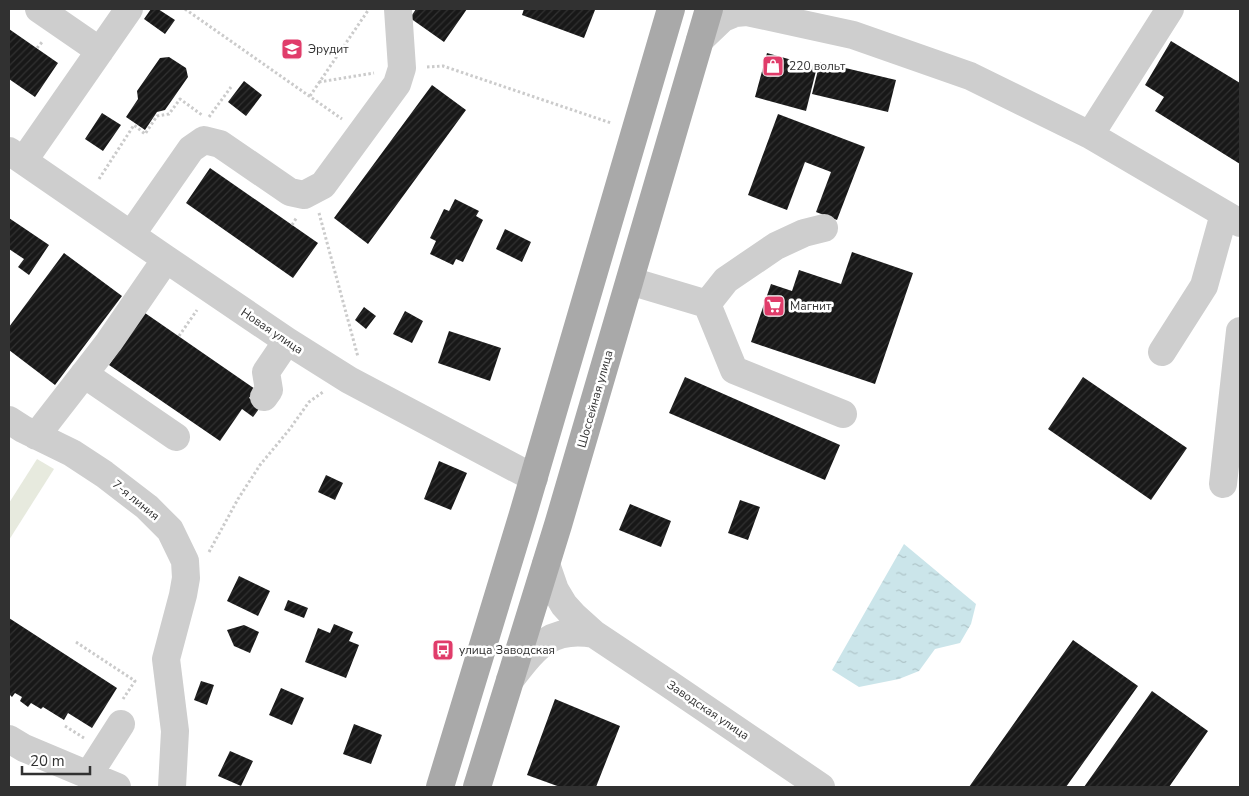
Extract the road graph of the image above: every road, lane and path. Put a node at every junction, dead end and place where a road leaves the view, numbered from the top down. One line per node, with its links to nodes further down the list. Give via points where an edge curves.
1 (39, 9): 11 (street)
2 (129, 9): 11 (street, Новая улица)
3 (185, 9): 15 (path)
4 (368, 9): 13 (path)
5 (398, 9): 12 (street)
6 (671, 9): 41 (main road)
7 (709, 9): 10 (main road, Шоссейная улица)
8 (1170, 9): 19 (street)
9 (745, 10): 10 (street, via 723,18); 19 (street, via 852,35 970,76)
10 (700, 40): 27 (main road, Шоссейная улица)
11 (100, 50): 20 (street, Новая улица)
12 (402, 68): 13 (path); 16 (path, via 443,66); 18 (street, via 397,84)
13 (319, 82): 15 (path)
14 (231, 87): 17 (path)
15 (310, 96): 18 (path)
16 (616, 125)
17 (206, 129): 18 (street, via 220,144 290,192 304,195 323,186); 21 (path, via 180,99 169,114 157,116 146,134 134,126); 25 (street)
18 (361, 134)
19 (1090, 135): 23 (street)
20 (16, 156): 25 (street, Новая улица)
21 (99, 179)
22 (318, 209): 34 (path)
23 (1232, 219): 33 (street, via 1204,286)
24 (824, 228): 29 (street, via 776,246 726,280)
25 (131, 235): 26 (street, Новая улица)
26 (166, 259): 32 (street, Новая улица); 35 (street)
27 (630, 281): 29 (street); 43 (main road, Шоссейная улица)
28 (201, 304): 31 (path)
29 (708, 304): 37 (street, via 734,370)
30 (1240, 331): 42 (street)
31 (179, 336)
32 (287, 341): 34 (street, Новая улица); 36 (street, via 266,372 269,390)
33 (1162, 352)
34 (354, 370): 41 (street, Новая улица); 44 (path, via 309,402 260,465 200,566)
35 (84, 374): 39 (street); 40 (street)
36 (264, 398)
37 (843, 414)
38 (9, 420): 39 (street, 7-я линия)
39 (36, 436): 44 (street, 7-я линия, via 72,453 147,507 170,530)
40 (176, 437)
41 (534, 478): 53 (main road)
42 (1223, 484)
43 (546, 564): 45 (street, Заводская улица, via 564,605); 47 (main road, Шоссейная улица)
44 (185, 569): 51 (street, via 184,596 166,659 175,731)
45 (594, 634): 47 (street, via 581,632 548,639 528,656); 55 (street, Заводская улица)
46 (76, 642): 48 (path, via 135,681 112,718)
47 (510, 680): 54 (main road, Шоссейная улица)
48 (121, 724): 50 (street)
49 (9, 739): 50 (street)
50 (89, 774): 52 (street)
51 (172, 786)
52 (117, 787)
53 (440, 787)
54 (478, 787)
55 (821, 787)

